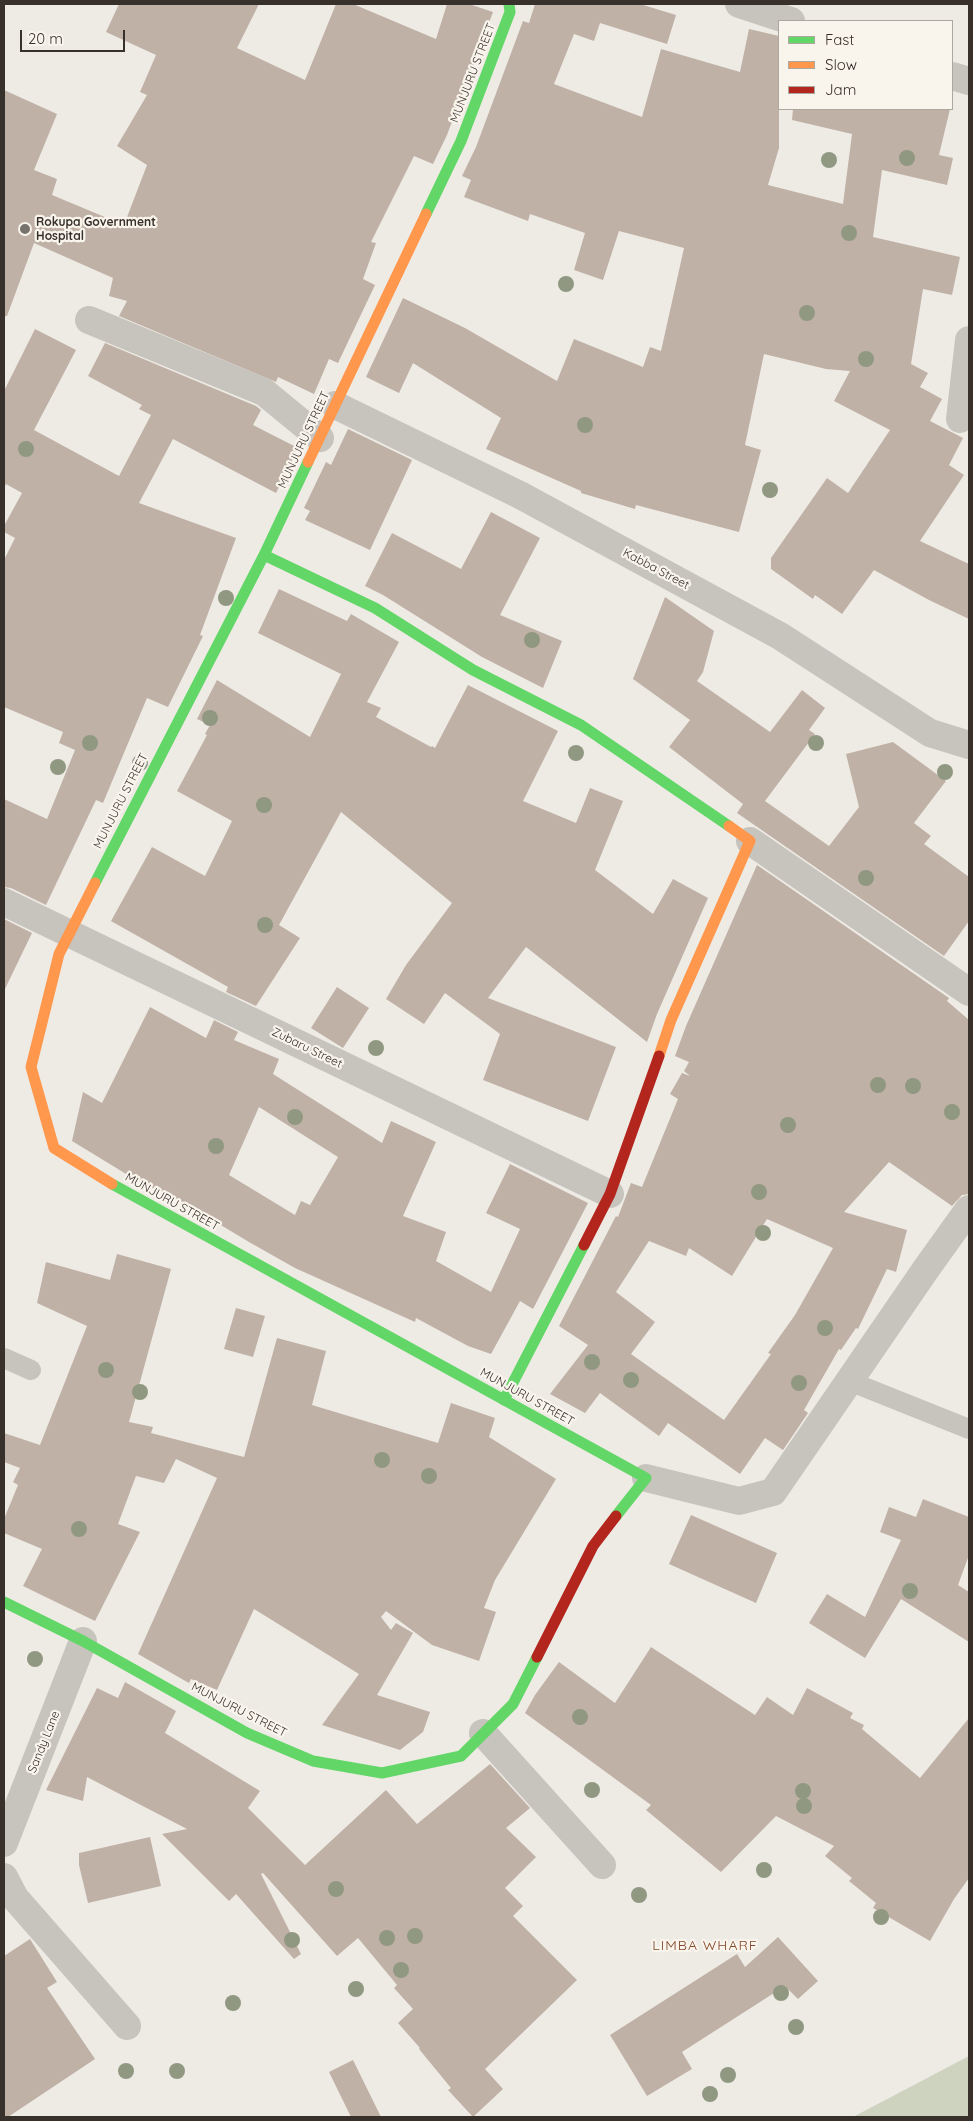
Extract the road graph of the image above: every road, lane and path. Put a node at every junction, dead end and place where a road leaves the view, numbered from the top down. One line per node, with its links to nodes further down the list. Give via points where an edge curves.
1 (509, 4): 8 (street, MUNJURU STREET, via 510,12 461,141)
2 (739, 4): 3 (street)
3 (788, 20)
4 (953, 76): 5 (street)
5 (969, 82)
6 (90, 320): 10 (street, via 264,392)
7 (969, 340): 9 (street)
8 (335, 405): 10 (street, MUNJURU STREET); 12 (street, Kabba Street, via 520,495 780,636 930,733)
9 (960, 418)
10 (320, 438): 11 (street, MUNJURU STREET)
11 (264, 555): 13 (street, via 375,608 473,670 581,725); 15 (street, MUNJURU STREET)
12 (969, 745)
13 (750, 840): 16 (street); 17 (street, via 671,1020)
14 (4, 902): 15 (street, Zubaru Street)
15 (68, 934): 17 (street, Zubaru Street); 22 (street, MUNJURU STREET, via 59,954 31,1067 54,1148 120,1189)
16 (969, 992)
17 (610, 1194): 22 (street)
18 (969, 1209): 21 (street)
19 (4, 1358): 20 (lane)
20 (31, 1370)
21 (849, 1380): 23 (lane); 24 (street, via 773,1492 739,1501)
22 (504, 1400): 24 (street, MUNJURU STREET)
23 (969, 1429)
24 (646, 1478): 27 (street, MUNJURU STREET, via 593,1546 513,1704)
25 (4, 1602): 26 (street, MUNJURU STREET)
26 (83, 1641): 27 (street, MUNJURU STREET, via 247,1733 313,1761 382,1773 461,1756); 28 (street, Sandy Lane)
27 (483, 1733): 29 (street)
28 (4, 1843)
29 (602, 1865)
30 (4, 1877): 31 (street, via 15,1898)
31 (127, 2026)

